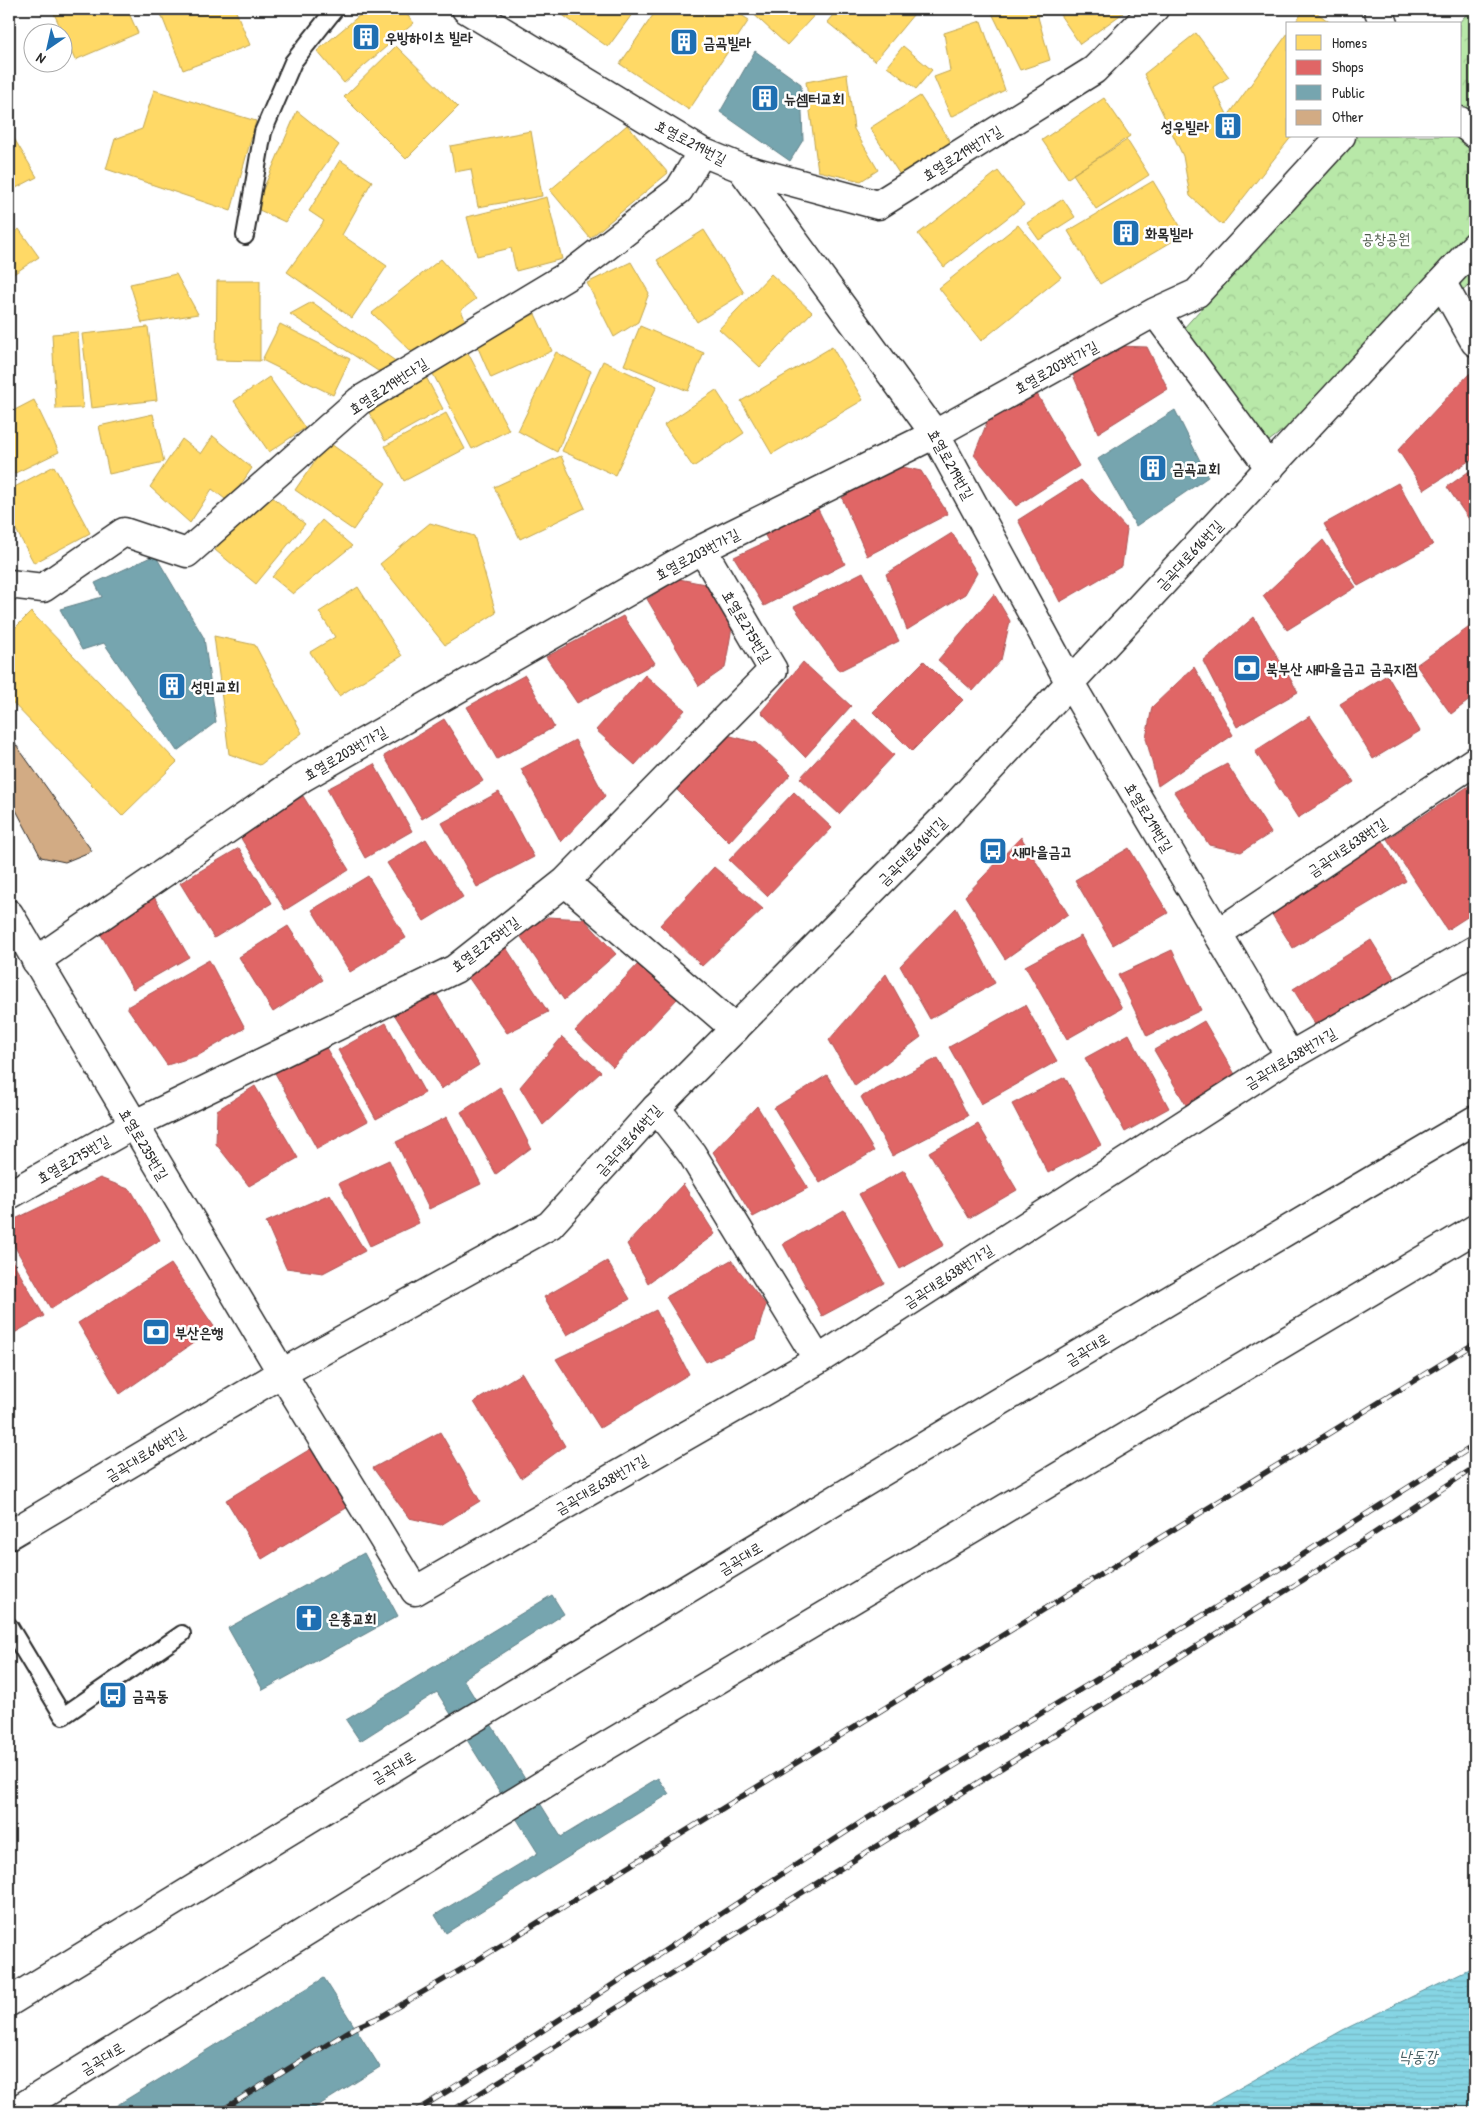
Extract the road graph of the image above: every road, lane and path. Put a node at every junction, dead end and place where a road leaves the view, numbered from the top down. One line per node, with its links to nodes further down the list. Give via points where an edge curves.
1 (335, 9): 11 (lane, via 293,62 263,132)
2 (466, 9): 9 (street, 효열로219번길)
3 (1154, 9): 10 (street, 효열로219번가길, via 1094,70 878,205)
4 (1378, 9): 5 (street)
5 (1383, 22)
6 (1462, 123): 7 (street)
7 (1475, 134)
8 (1339, 138): 14 (street, 효열로203번가길, via 1197,293)
9 (702, 152): 10 (street, 효열로219번길); 19 (street, 효열로219번다길, via 679,190 664,202 572,273 359,401 187,553 124,532 43,588)
10 (741, 168): 16 (street, 효열로219번길)
11 (245, 236)
12 (1475, 246): 13 (street, 금곡대로616번길)
13 (1442, 283): 15 (street); 17 (street, 금곡대로616번길)
14 (1155, 312): 16 (street, 효열로203번가길); 17 (street)
15 (1475, 342)
16 (935, 434): 18 (street, 효열로203번가길); 20 (street, 효열로219번길)
17 (1270, 468): 20 (street, 금곡대로616번길)
18 (702, 549): 22 (street, 효열로275번길, via 773,670); 26 (street, 효열로203번가길, via 303,777)
19 (11, 580)
20 (1070, 683): 24 (street, 효열로219번길); 27 (street, 금곡대로616번길, via 949,813)
21 (1475, 762): 24 (street, 금곡대로638번길)
22 (565, 882): 27 (street); 31 (street, 효열로275번길, via 455,969)
23 (9, 914): 26 (street, 효열로235번길)
24 (1218, 933): 28 (street, 효열로219번길)
25 (1475, 950): 28 (street, 금곡대로638번가길)
26 (36, 961): 31 (street, 효열로235번길)
27 (735, 1029): 29 (street, 금곡대로616번길)
28 (1290, 1056): 34 (street, 금곡대로638번가길)
29 (656, 1108): 34 (street, via 692,1154); 35 (street, 금곡대로616번길, via 550,1226)
30 (1475, 1120): 39 (street, 금곡대로, via 635,1621)
31 (133, 1125): 32 (street, 효열로275번길); 35 (street, 효열로235번길)
32 (9, 1195)
33 (1475, 1229): 40 (street, 금곡대로, via 601,1749)
34 (818, 1360): 35 (street, 금곡대로638번가길, via 415,1591)
35 (282, 1373): 36 (street, 금곡대로616번길)
36 (9, 1535)
37 (9, 1626): 38 (lane, via 63,1716)
38 (182, 1634)
39 (9, 2002)
40 (14, 2112)

